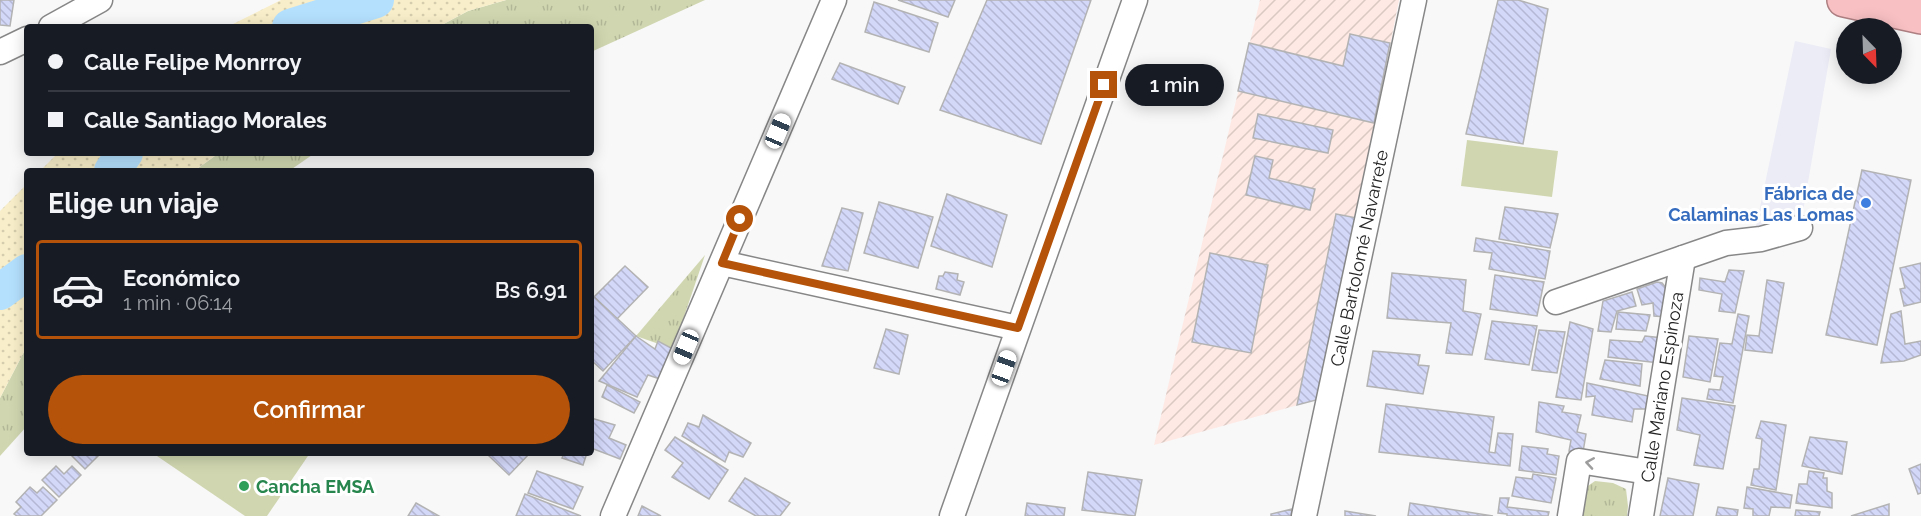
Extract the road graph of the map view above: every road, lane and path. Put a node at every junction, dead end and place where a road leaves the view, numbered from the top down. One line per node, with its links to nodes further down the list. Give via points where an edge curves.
1 (100, 0): 7 (street)
2 (834, 0): 12 (street)
3 (1135, 0): 14 (street)
4 (1414, 0): 18 (street, Calle Bartolomé Navarrete)
5 (1844, 0): 6 (highway)
6 (1921, 17)
7 (56, 24)
8 (24, 40): 9 (street)
9 (0, 52)
10 (1800, 228): 11 (street, via 1761,239 1726,243)
11 (1683, 258): 13 (street); 15 (street, Calle Mariano Espinoza)
12 (722, 263): 14 (street); 16 (street)
13 (1556, 302)
14 (1018, 328): 17 (street)
15 (1648, 472): 19 (street, one-way to 19, via 1579,461); 20 (street, Calle Mariano Espinoza)
16 (613, 516)
17 (952, 516)
18 (1304, 516)
19 (1570, 516)
20 (1641, 516)

